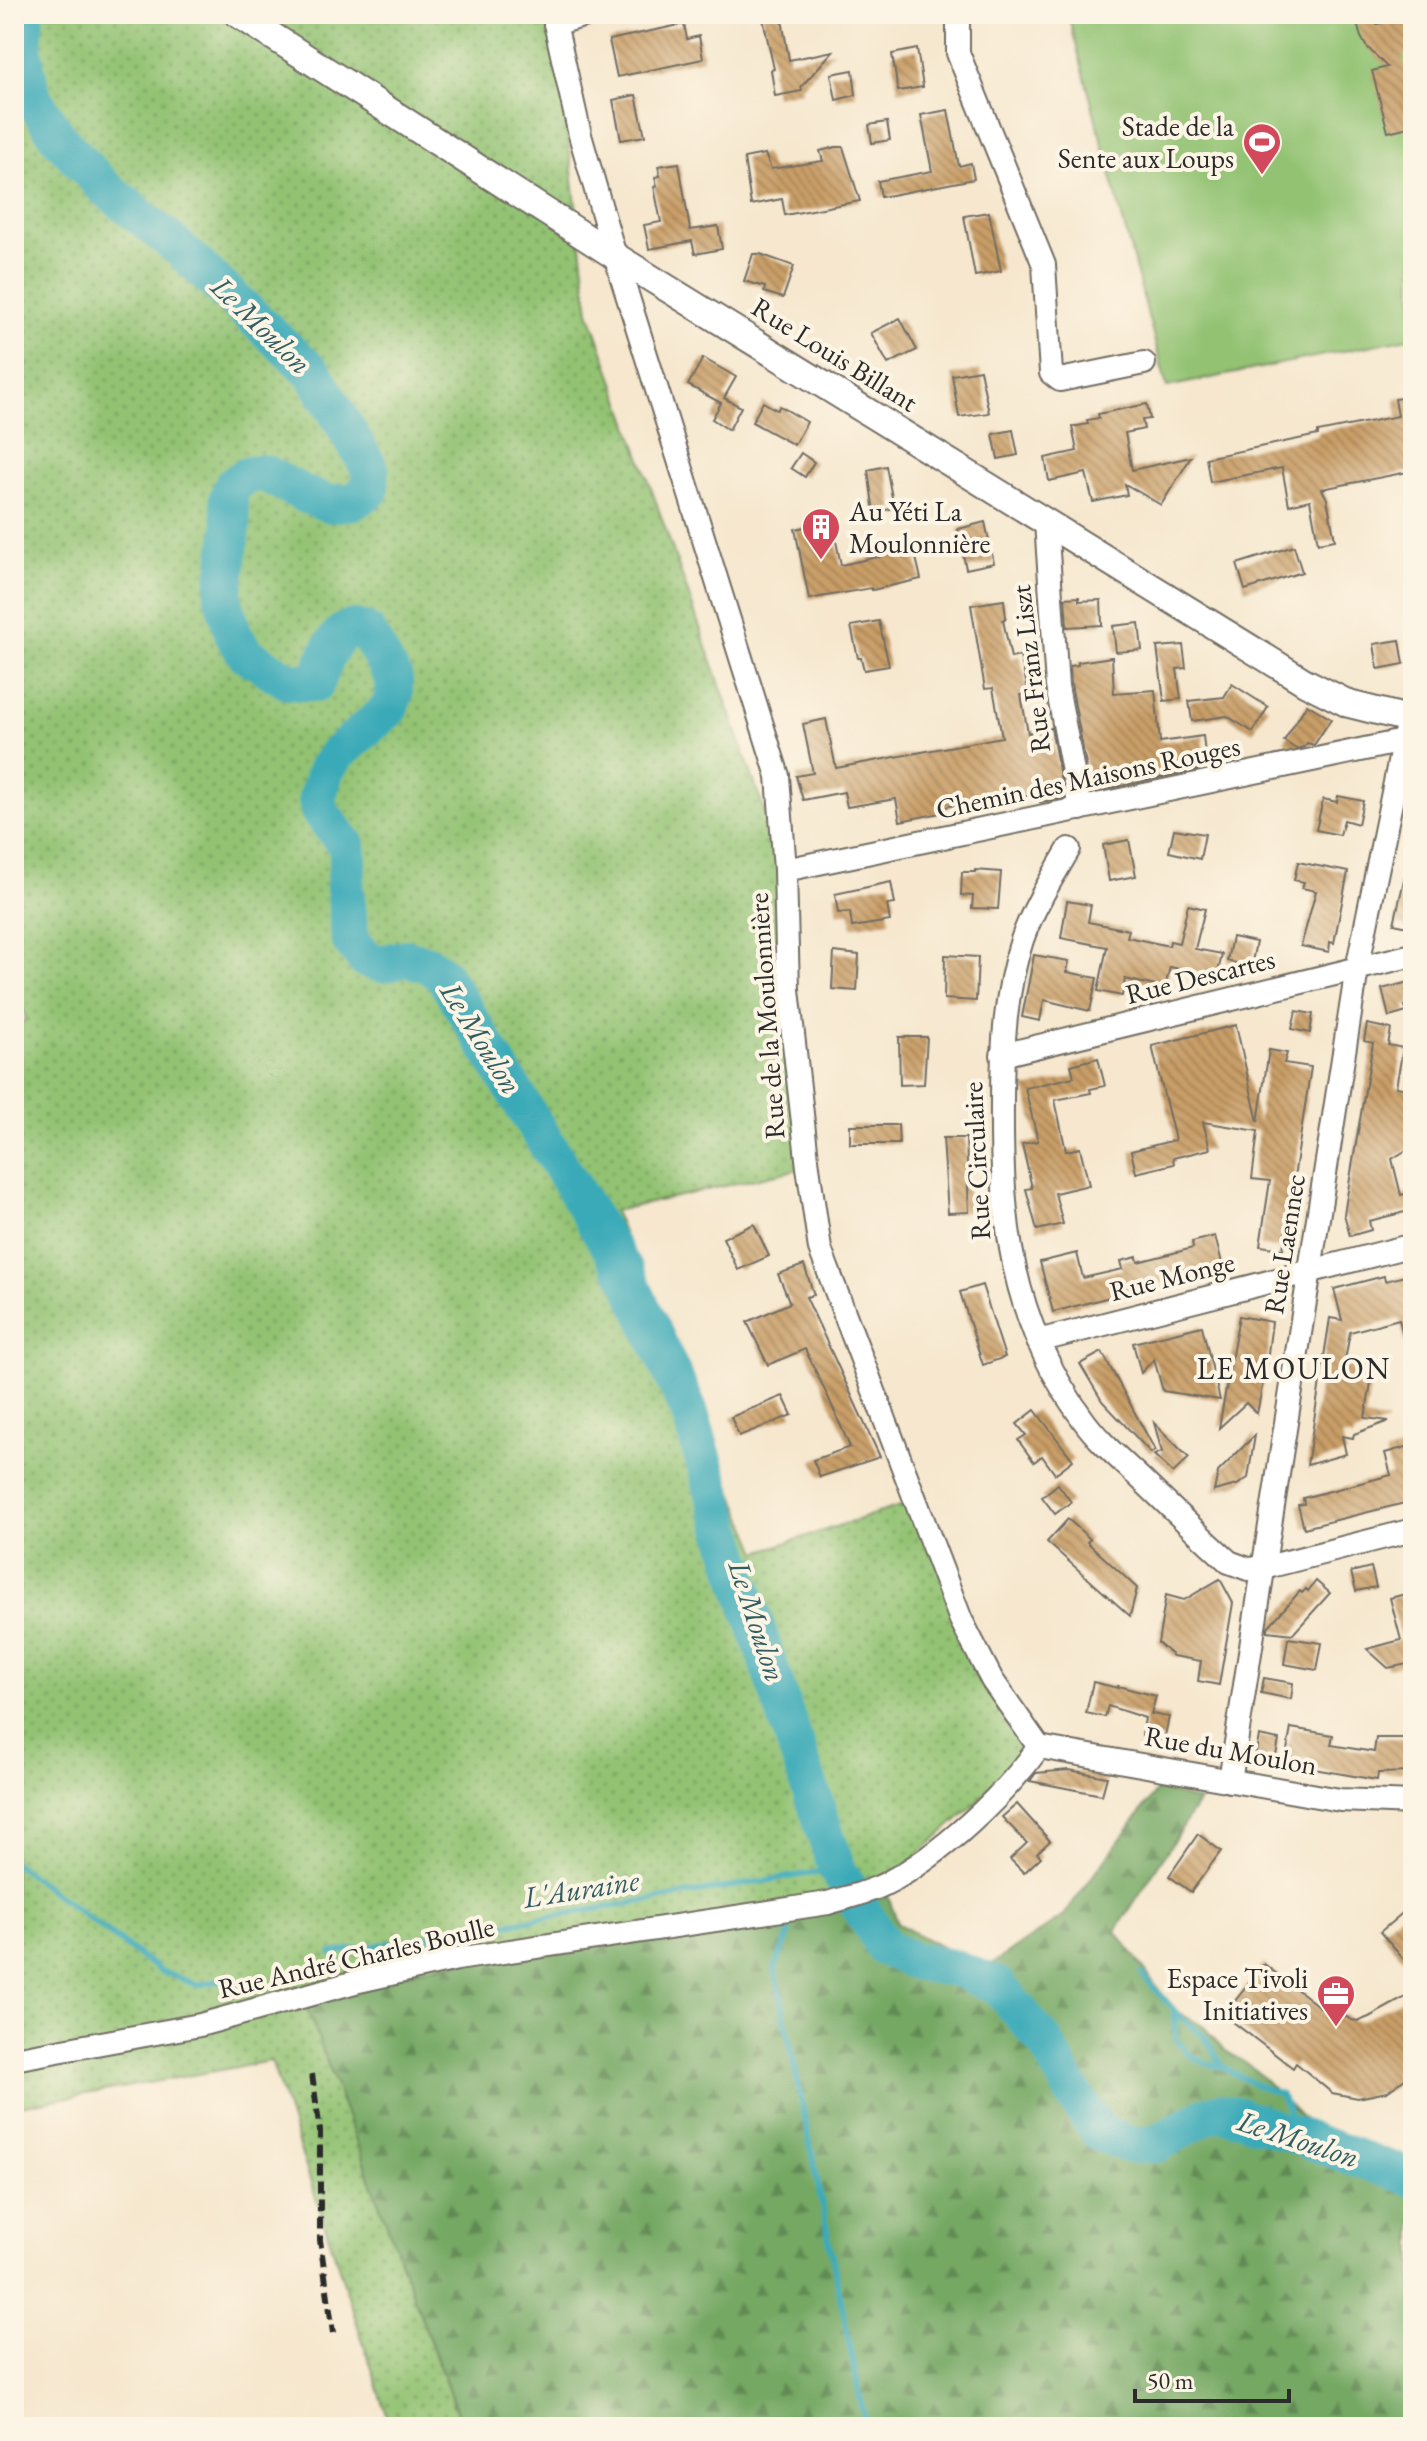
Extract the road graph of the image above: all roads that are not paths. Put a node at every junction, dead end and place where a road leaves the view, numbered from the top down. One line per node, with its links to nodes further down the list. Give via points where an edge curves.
1 (238, 14): 5 (street, Rue Louis Billant)
2 (589, 14): 4 (street)
3 (958, 14): 6 (street, via 958,53 1044,265 1051,373 1060,380)
4 (554, 19): 5 (street, Rue de la Moulonnière)
5 (615, 256): 7 (street, Rue Louis Billant); 11 (street, Rue de la Moulonnière, via 778,776)
6 (1144, 363)
7 (1046, 522): 8 (street, Rue Louis Billant, via 1305,682); 9 (street, Rue Franz Liszt, via 1057,686)
8 (1408, 727): 9 (street, Chemin des Maisons Rouges); 13 (street, Rue Laennec)
9 (1080, 809): 11 (street, Chemin des Maisons Rouges)
10 (1069, 849): 14 (street, Rue Circulaire, via 1022,940)
11 (785, 870): 20 (street, Rue de la Moulonnière, via 788,990 820,1249 961,1620 992,1680)
12 (1413, 955): 13 (street, Rue Descartes)
13 (1357, 969): 14 (street, Rue Descartes); 16 (street, Rue Laennec)
14 (1002, 1055): 17 (street, Rue Circulaire, via 1007,1235)
15 (1413, 1245): 16 (street, Rue Monge)
16 (1310, 1271): 17 (street, Rue Monge); 19 (street, Rue Laennec)
17 (1038, 1341): 19 (street, Rue Circulaire, via 1083,1421 1121,1460 1229,1562)
18 (1413, 1530): 19 (street)
19 (1263, 1568): 21 (street, Rue Laennec)
20 (1039, 1747): 21 (street, Rue du Moulon); 23 (street, Rue André Charles Boulle, via 1021,1772 918,1866 884,1885 828,1903 457,1959 200,2025)
21 (1230, 1781): 22 (street, Rue du Moulon, via 1340,1800)
22 (1413, 1803)
23 (14, 2059)

